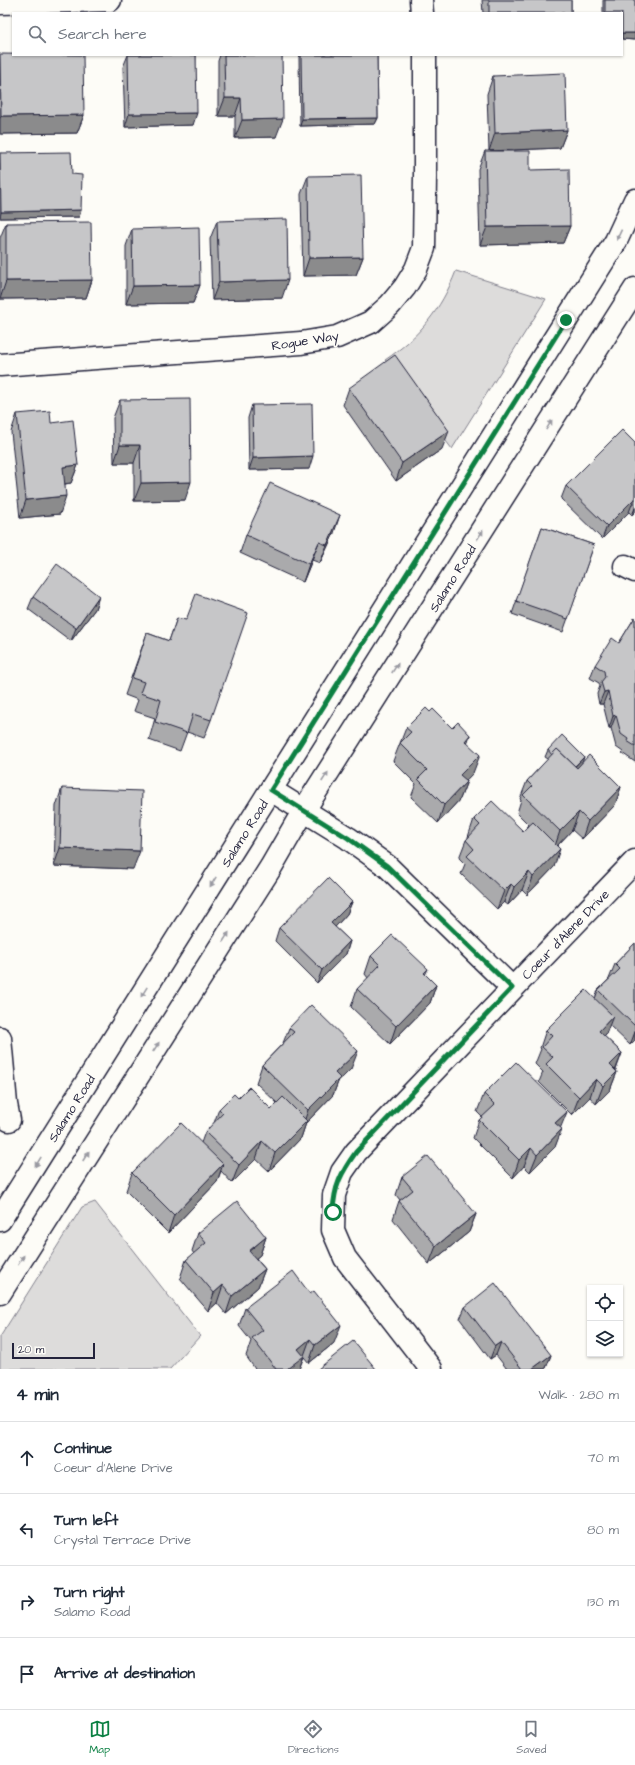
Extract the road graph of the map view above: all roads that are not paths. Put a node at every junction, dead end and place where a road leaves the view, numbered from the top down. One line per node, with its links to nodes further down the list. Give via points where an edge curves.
1 (110, 0): 3 (main road)
2 (421, 0): 4 (main road)
3 (0, 3)
4 (422, 12)
5 (425, 56): 8 (main road, Rogue Way, via 424,248 416,269 405,287 371,322 337,338 302,343)
6 (635, 200): 9 (main road, Salamo Road, one-way to 9, via 616,241)
7 (635, 289): 10 (main road, Salamo Road, one-way to 7)
8 (0, 365)
9 (271, 790): 10 (main road); 15 (main road, Salamo Road, one-way to 15)
10 (304, 810): 12 (main road, via 387,866); 16 (main road, Salamo Road, one-way to 10, via 271,867)
11 (635, 861): 12 (main road, Coeur d'Alene Drive)
12 (512, 988): 17 (main road, Coeur d'Alene Drive, via 356,1152 342,1172 334,1195 333,1230 344,1258)
13 (0, 1038): 14 (main road)
14 (9, 1120)
15 (0, 1220)
16 (0, 1293)
17 (431, 1369)

